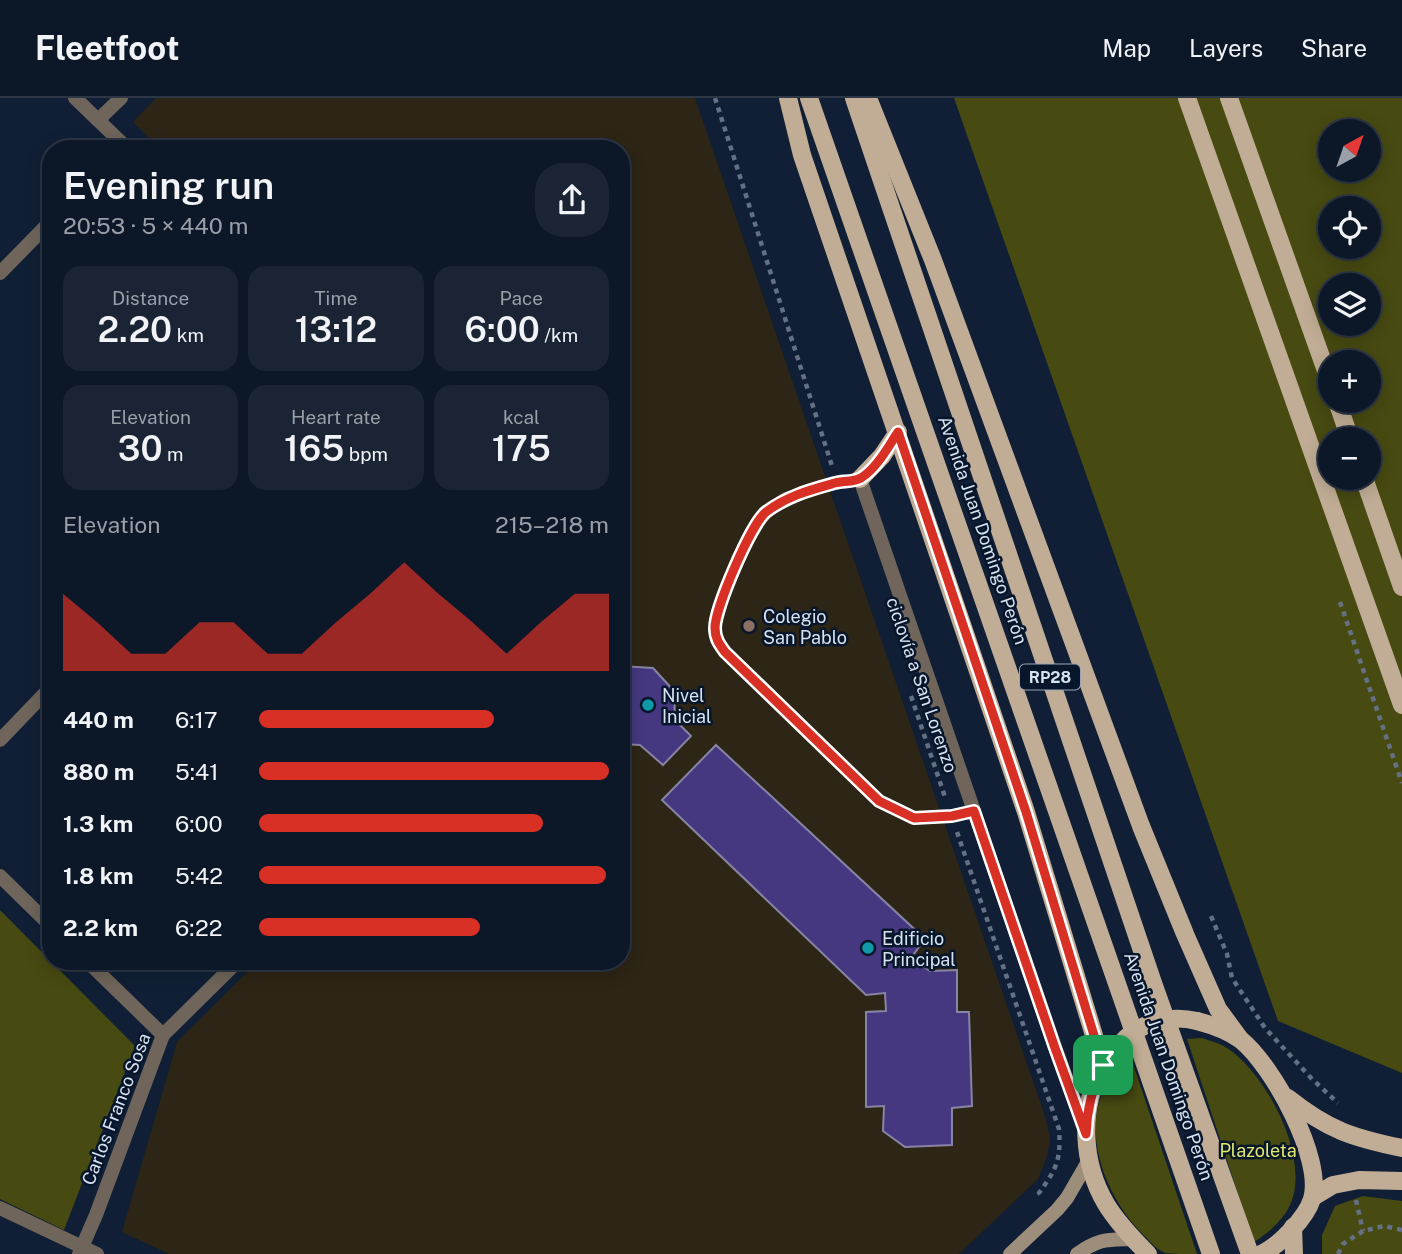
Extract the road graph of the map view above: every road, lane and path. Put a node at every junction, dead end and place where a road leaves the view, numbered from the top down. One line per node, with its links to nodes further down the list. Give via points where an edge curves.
1 (75, 98): 10 (street)
2 (121, 98): 10 (street)
3 (715, 98): 17 (path)
4 (788, 98): 15 (main road, via 802,155)
5 (809, 98): 53 (main road, Avenida Juan Domingo Perón / RP28)
6 (855, 98): 54 (main road, Avenida Juan Domingo Perón / RP28, via 1149,970)
7 (868, 98): 32 (main road, RP28, via 933,260 1146,838 1218,1009)
8 (1186, 98): 22 (main road)
9 (1229, 98): 14 (main road)
10 (98, 120): 11 (street)
11 (117, 140)
12 (42, 230): 13 (street)
13 (0, 273)
14 (1319, 350)
15 (898, 432): 16 (main road); 33 (main road, via 1026,812)
16 (860, 479): 17 (lane); 24 (street)
17 (838, 482): 25 (lane, via 786,498 763,514 723,599 716,640 879,801 914,818)
18 (1368, 490): 19 (main road)
19 (1402, 587)
20 (909, 691): 25 (path, ciclovía a San Lorenzo)
21 (42, 696): 23 (street)
22 (1402, 705)
23 (0, 740)
24 (974, 811): 25 (lane); 35 (street)
25 (952, 816): 43 (path, ciclovía a San Lorenzo, via 1059,1129 1060,1151 1054,1172 1039,1193)
26 (0, 876): 28 (street)
27 (1211, 916): 36 (path, via 1232,978 1265,1028 1312,1079 1354,1114)
28 (42, 917)
29 (96, 970): 31 (street)
30 (229, 970): 31 (street, Carlos Franco Sosa)
31 (163, 1035): 48 (street, Carlos Franco Sosa)
32 (1240, 1039): 33 (main road, RP28, bridge, via 1197,1021 1159,1021 1126,1038); 34 (main road, RP28, via 1269,1071)
33 (1103, 1065): 35 (main road, RP28, via 1091,1097)
34 (1281, 1093): 36 (main road, via 1328,1126); 41 (main road, RP28, via 1304,1136)
35 (1086, 1134): 38 (main road, RP28)
36 (1352, 1135): 37 (main road)
37 (1402, 1147)
38 (1089, 1160): 43 (main road); 47 (main road, RP28, via 1107,1204)
39 (1352, 1181): 40 (main road); 41 (main road, via 1333,1185); 46 (path)
40 (1402, 1181)
41 (1313, 1197): 44 (main road, RP28)
42 (0, 1208): 48 (street)
43 (1057, 1210): 50 (main road)
44 (1293, 1227): 54 (main road, RP28, via 1276,1245); 55 (main road)
45 (1402, 1230): 46 (path, via 1384,1226)
46 (1363, 1231): 56 (path, via 1343,1244)
47 (1133, 1239): 51 (main road, via 1105,1240); 52 (main road, RP28)
48 (81, 1251): 49 (street)
49 (97, 1254)
50 (1010, 1254)
51 (1077, 1254)
52 (1148, 1254)
53 (1212, 1254)
54 (1259, 1254)
55 (1294, 1254)
56 (1338, 1254)

